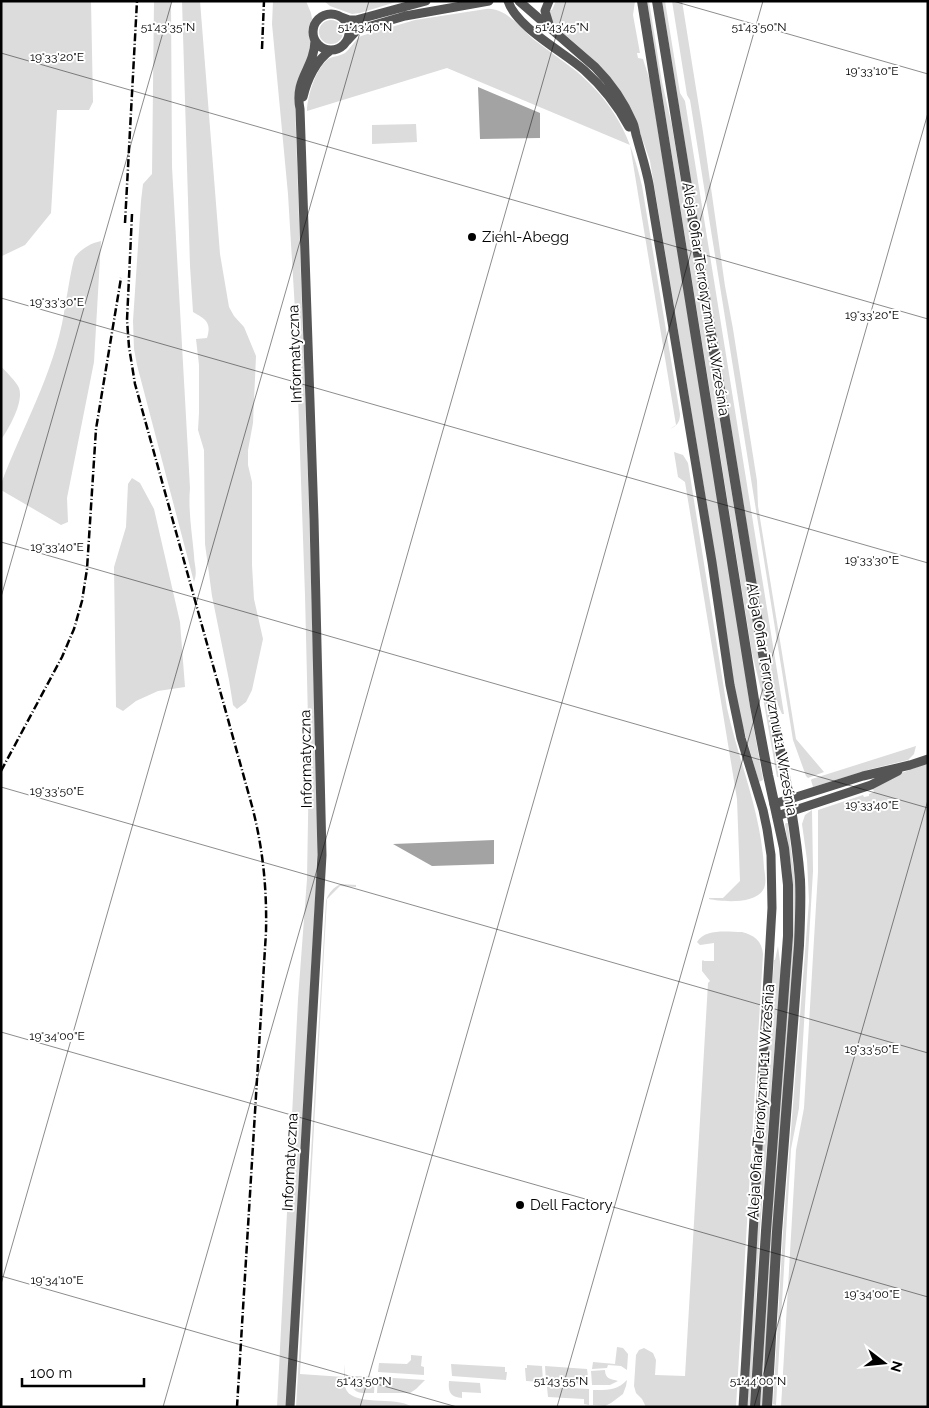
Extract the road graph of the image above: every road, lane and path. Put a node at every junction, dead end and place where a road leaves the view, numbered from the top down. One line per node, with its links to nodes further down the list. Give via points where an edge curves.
1 (426, 1): 8 (street, via 356,20)
2 (489, 1): 11 (street, via 405,16 357,30)
3 (508, 1): 14 (street, via 522,22 600,86)
4 (520, 1): 9 (street)
5 (549, 1): 9 (street, via 545,11)
6 (642, 1): 18 (street, Aleja Ofiar Terroryzmu 11 Września, via 755,706)
7 (657, 1): 17 (street, Aleja Ofiar Terroryzmu 11 Września)
8 (341, 17): 10 (street, via 321,16 313,27); 11 (street, via 349,29)
9 (550, 27): 14 (street, via 605,77 626,108)
10 (315, 41): 12 (street, via 324,49); 13 (street, Informatyczna, via 299,91)
11 (347, 41): 12 (street)
12 (331, 50): 13 (street, Informatyczna, via 321,58 308,81)
13 (300, 109): 21 (street, Informatyczna, via 322,846)
14 (637, 137): 22 (street, via 649,184 730,685 741,738 766,820 771,855 772,908)
15 (928, 759): 16 (street)
16 (910, 765): 17 (street); 19 (street, via 871,785)
17 (789, 800): 18 (street); 19 (street, Aleja Ofiar Terroryzmu 11 Września)
18 (774, 804): 20 (street, Aleja Ofiar Terroryzmu 11 Września)
19 (791, 812): 20 (street); 24 (street, Aleja Ofiar Terroryzmu 11 Września, via 799,878 800,924)
20 (777, 816): 23 (street, Aleja Ofiar Terroryzmu 11 Września, via 787,866 788,936)
21 (290, 1407)
22 (742, 1407)
23 (755, 1407)
24 (767, 1407)

